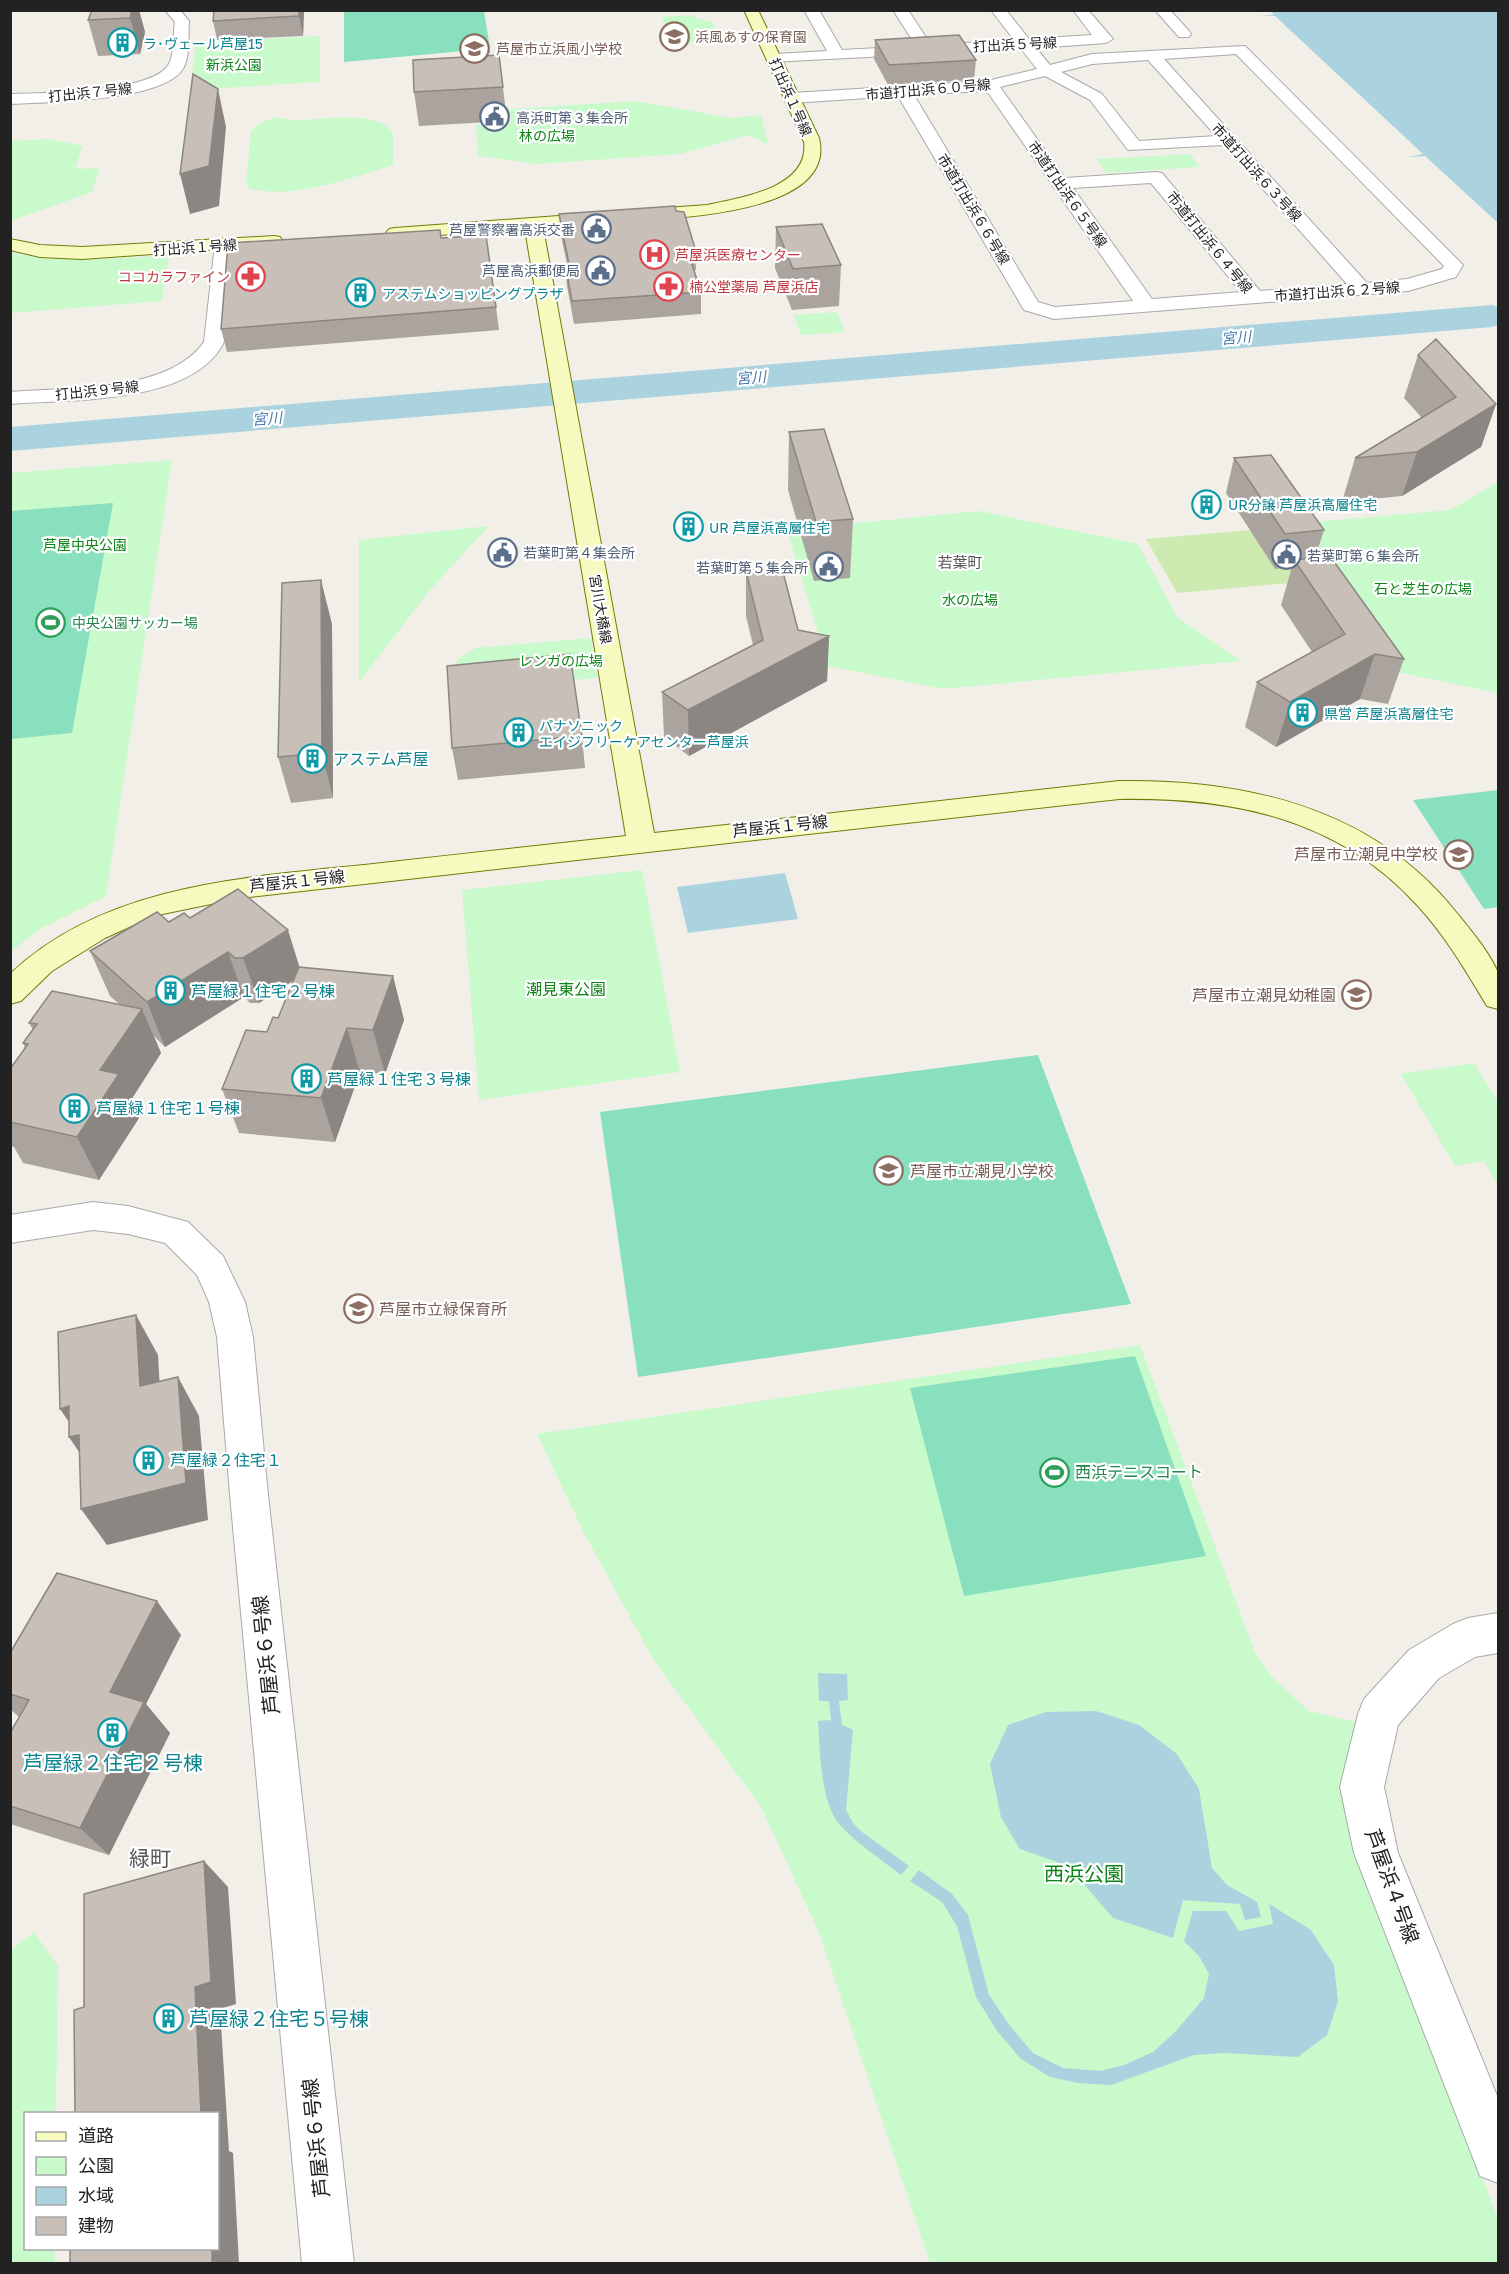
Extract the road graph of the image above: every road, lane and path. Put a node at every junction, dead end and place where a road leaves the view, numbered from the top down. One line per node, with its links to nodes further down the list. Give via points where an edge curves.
1 (172, 10): 21 (street, 打出浜７号線, via 182,21 176,67 165,77 102,93)
2 (751, 10): 16 (street, 打出浜１号線)
3 (811, 10): 14 (street)
4 (900, 10): 13 (street)
5 (998, 10): 11 (street)
6 (1080, 10): 10 (street)
7 (1162, 10): 8 (street, via 1184,34)
8 (1161, 35)
9 (1126, 38): 10 (street, 打出浜５号線)
10 (1103, 39): 11 (street, 打出浜５号線)
11 (1024, 44): 13 (street, 打出浜５号線); 17 (street)
12 (1240, 49): 15 (street, 市道打出浜６０号線); 29 (street, 市道打出浜６２号線, via 1454,265 1449,273 1408,285)
13 (926, 50): 14 (street, 打出浜５号線)
14 (837, 55): 16 (street, 打出浜５号線)
15 (1152, 55): 17 (street, 市道打出浜６０号線, via 1092,58); 22 (street, 市道打出浜６３号線)
16 (775, 58): 20 (street, 打出浜１号線)
17 (1046, 70): 18 (street, 市道打出浜６０号線); 22 (street, via 1096,97 1134,146)
18 (987, 86): 19 (street, 市道打出浜６０号線); 23 (street, 市道打出浜６５号線, via 995,91)
19 (903, 91): 20 (street, 市道打出浜６０号線); 32 (street, 市道打出浜６６号線, via 1031,306)
20 (792, 98): 24 (street, 打出浜１号線, via 811,138 812,160 807,171 778,189 707,210)
21 (10, 99)
22 (1229, 140): 29 (street, 市道打出浜６３号線)
23 (1061, 184): 30 (street, 市道打出浜６４号線, via 1156,177); 31 (street, 市道打出浜６５号線)
24 (533, 224): 25 (street, 打出浜１号線); 34 (street, 宮川大橋線)
25 (374, 234)
26 (294, 240): 28 (street, 打出浜１号線)
27 (10, 244): 28 (street, 打出浜１号線, via 82,254)
28 (224, 244): 33 (street, 打出浜９号線, via 214,342 202,359 175,376 137,388)
29 (1362, 289): 30 (street, 市道打出浜６２号線)
30 (1255, 297): 31 (street, 市道打出浜６２号線)
31 (1146, 305): 32 (street, 市道打出浜６２号線)
32 (1054, 312)
33 (10, 398)
34 (641, 842): 35 (street, 芦屋浜１号線, via 240,888 146,908 41,963); 36 (street, 芦屋浜１号線, via 1119,790 1156,789 1241,797 1294,813 1343,834 1384,860 1442,914)
35 (10, 993)
36 (1498, 998)
37 (10, 1229): 40 (street, 芦屋浜６号線, via 93,1216 176,1232 211,1266 227,1302 235,1337)
38 (1498, 1634): 39 (street, 芦屋浜４号線, via 1468,1638 1424,1665 1379,1714 1362,1787 1376,1853)
39 (1498, 2158)
40 (328, 2264)

